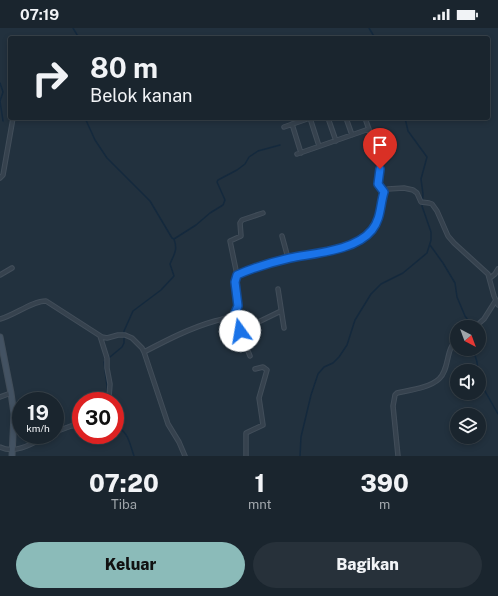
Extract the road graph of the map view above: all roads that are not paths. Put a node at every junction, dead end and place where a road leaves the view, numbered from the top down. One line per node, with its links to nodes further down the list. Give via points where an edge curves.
1 (13, 120): 13 (street, via 3,174)
2 (304, 120): 7 (street)
3 (311, 120): 12 (street)
4 (329, 120): 11 (street)
5 (347, 120): 10 (street)
6 (366, 120): 9 (street)
7 (292, 124): 8 (street); 12 (street, via 299,154)
8 (284, 127)
9 (368, 129): 10 (street); 14 (street, via 379,158 378,185)
10 (352, 135): 11 (street)
11 (336, 140): 12 (street)
12 (319, 146)
13 (0, 178)
14 (384, 192): 17 (street, via 378,220 364,237 335,250); 22 (street, via 392,188 413,190 420,202 432,204 448,236)
15 (264, 213): 21 (street, via 242,220 241,236 230,241)
16 (282, 236): 17 (street)
17 (288, 258): 21 (street)
18 (12, 268): 20 (street)
19 (498, 269): 22 (street)
20 (0, 275)
21 (237, 275): 27 (street, via 235,282 238,306)
22 (490, 278): 24 (street)
23 (278, 289): 26 (street)
24 (496, 300): 25 (street); 29 (street)
25 (498, 305)
26 (281, 311): 30 (street); 31 (street)
27 (235, 313): 31 (street); 34 (street, via 196,326)
28 (0, 318): 32 (street, via 46,301)
29 (483, 320)
30 (284, 328)
31 (240, 331): 36 (street)
32 (100, 336): 34 (street, via 129,336); 38 (street, via 107,358)
33 (0, 337): 39 (street)
34 (144, 352): 46 (street, via 168,424)
35 (450, 352): 48 (street, via 438,380 394,395)
36 (250, 356)
37 (255, 369): 47 (street, via 263,367 267,370 259,398 263,424 246,433)
38 (109, 392)
39 (12, 393): 40 (street)
40 (0, 397)
41 (12, 444): 44 (street)
42 (31, 444): 44 (street)
43 (0, 446): 44 (street)
44 (12, 450): 45 (street)
45 (12, 456)
46 (185, 456)
47 (246, 456)
48 (398, 456)

